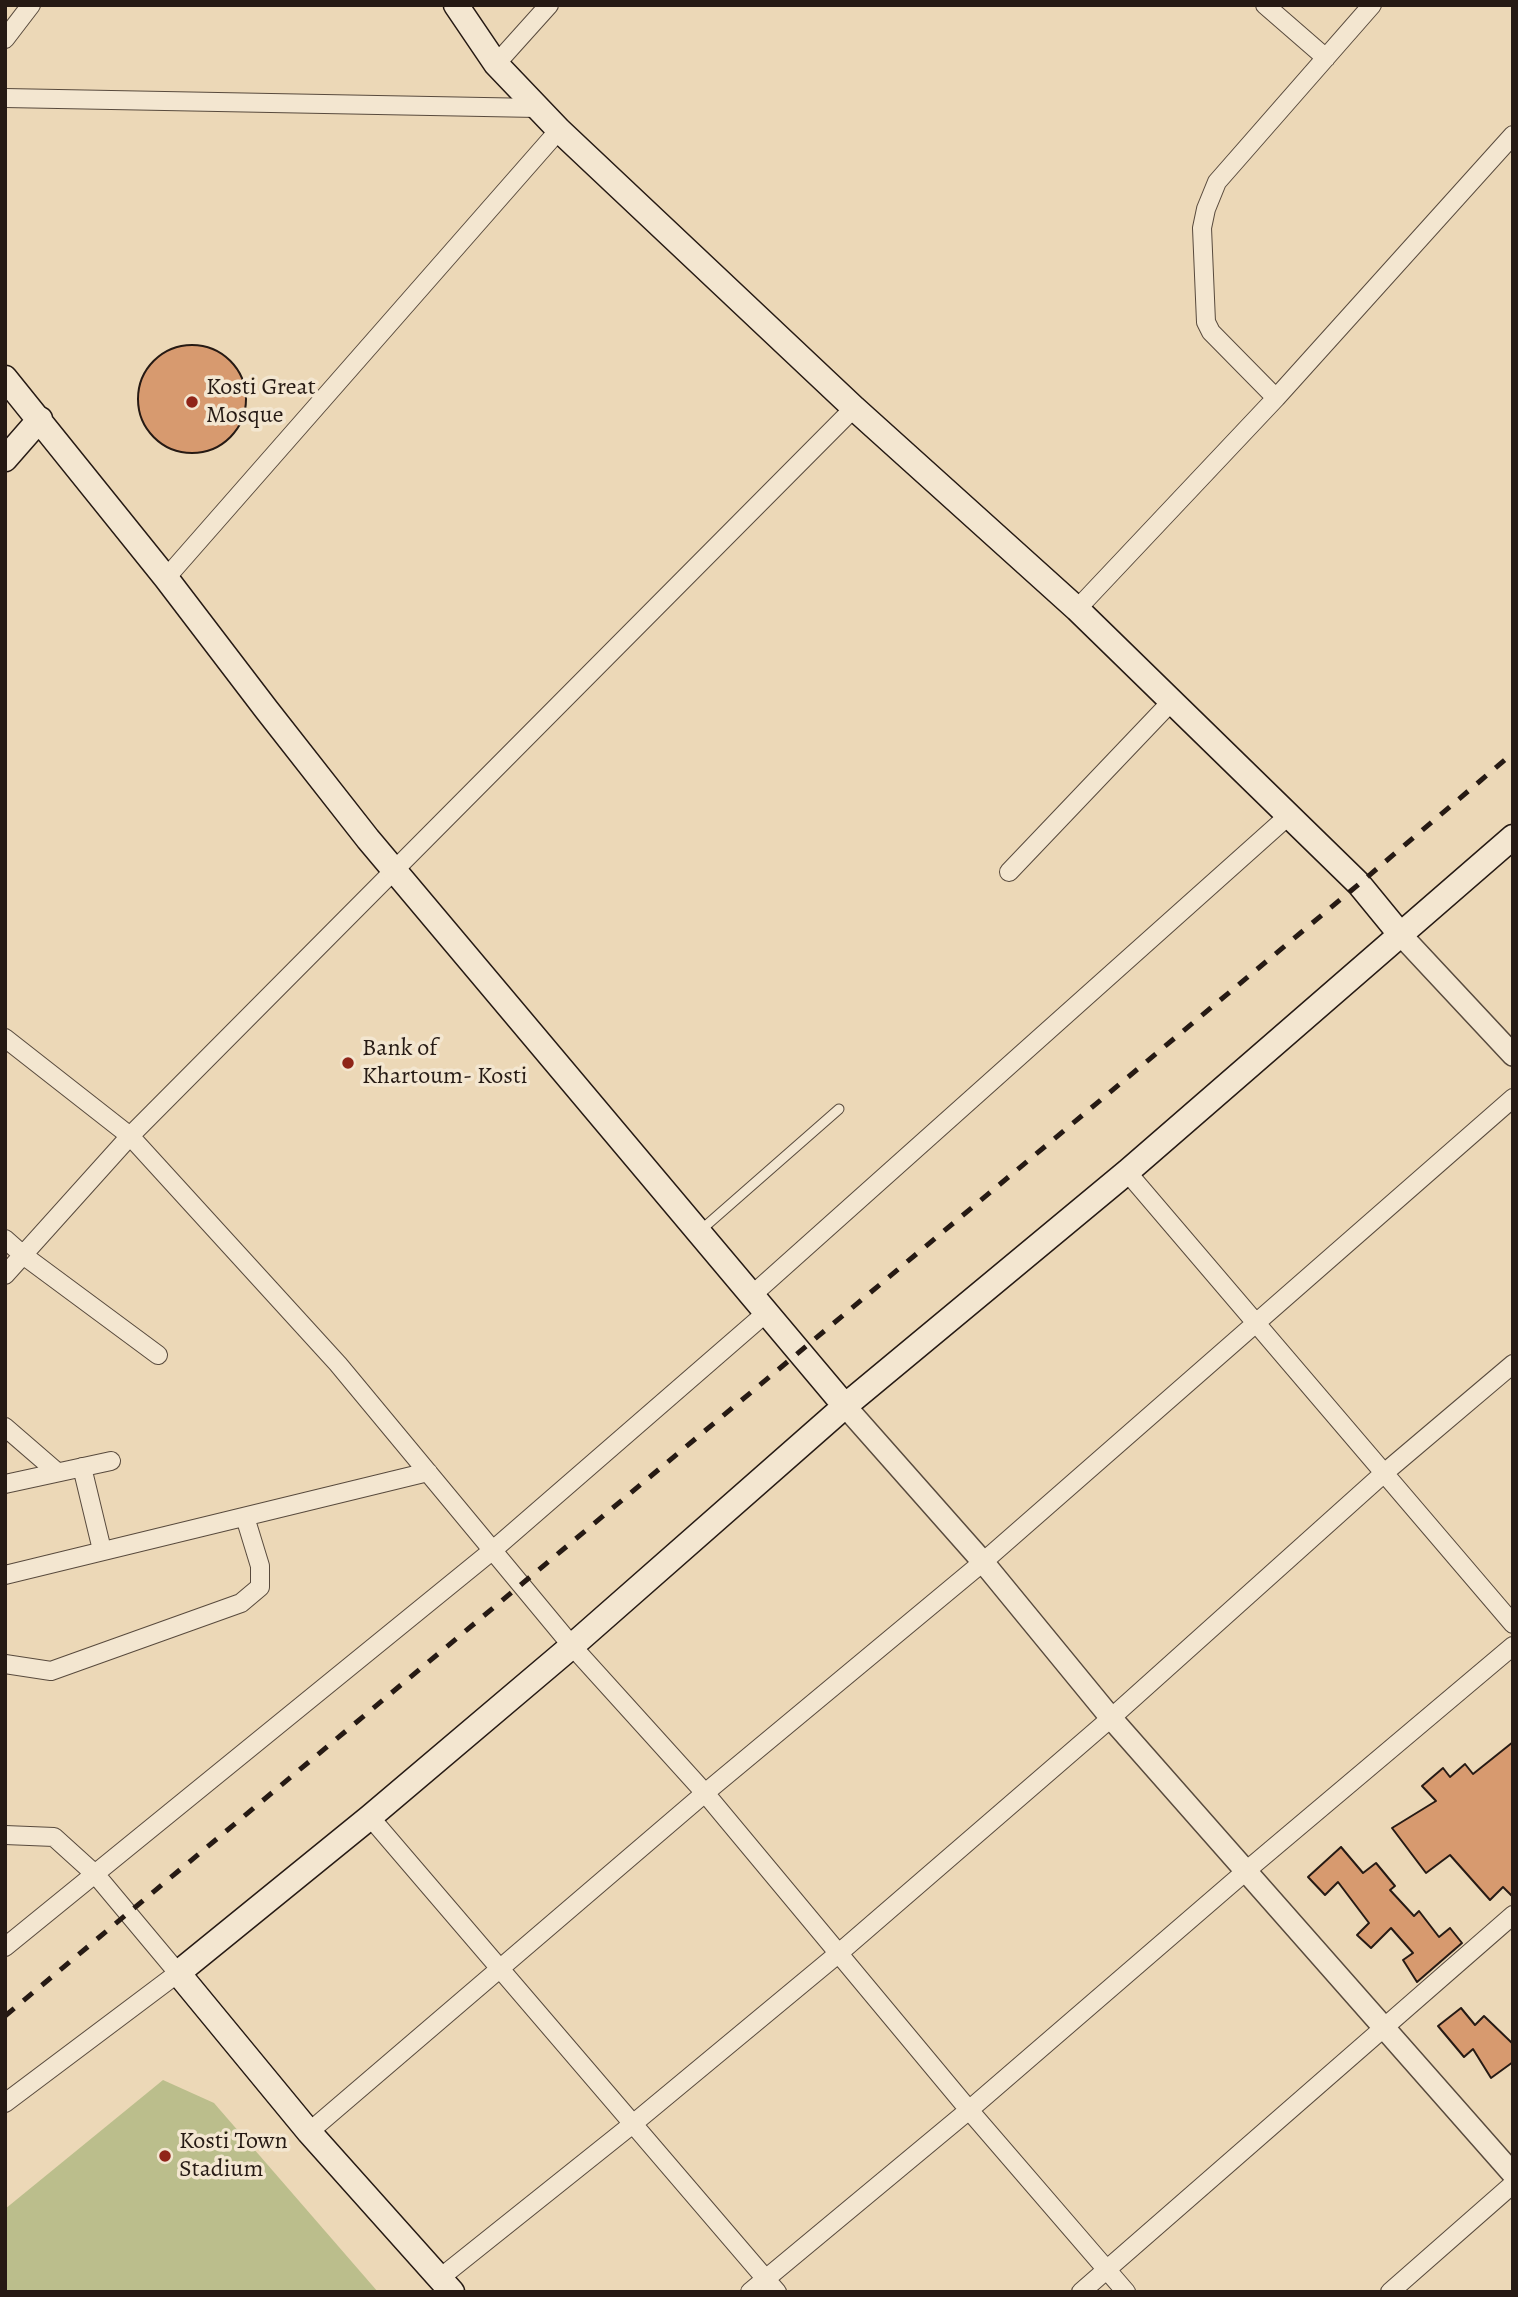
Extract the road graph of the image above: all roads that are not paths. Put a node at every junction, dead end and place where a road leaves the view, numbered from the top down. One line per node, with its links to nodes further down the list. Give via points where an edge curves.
1 (31, 5): 6 (street)
2 (456, 5): 8 (main road)
3 (549, 5): 8 (street)
4 (1265, 5): 7 (street)
5 (1372, 5): 7 (street)
6 (5, 39)
7 (1326, 58): 14 (street, via 1217,182 1202,228 1206,321 1211,332)
8 (496, 64): 10 (main road)
9 (5, 98): 10 (street)
10 (537, 108): 11 (main road)
11 (559, 130): 15 (main road); 18 (street)
12 (1513, 135): 14 (street)
13 (5, 378): 16 (main road)
14 (1276, 398): 19 (street)
15 (854, 408): 19 (main road); 23 (street)
16 (40, 419): 17 (main road); 18 (main road)
17 (5, 458)
18 (166, 578): 23 (main road)
19 (1077, 609): 20 (main road)
20 (1171, 702): 21 (main road); 24 (street)
21 (1287, 817): 25 (main road, via 1359,884); 36 (street)
22 (1513, 837): 25 (main road)
23 (395, 871): 30 (street); 32 (main road)
24 (1009, 872)
25 (1400, 933): 27 (street); 31 (main road)
26 (5, 1038): 30 (street)
27 (1513, 1055)
28 (1513, 1098): 37 (street)
29 (839, 1109): 32 (lane)
30 (130, 1136): 34 (street); 45 (street, via 338,1364)
31 (1126, 1172): 37 (street); 40 (main road)
32 (698, 1232): 36 (main road)
33 (5, 1239): 34 (street)
34 (23, 1255): 35 (street); 38 (street)
35 (5, 1275)
36 (759, 1304): 40 (main road); 50 (street)
37 (1256, 1324): 46 (street); 51 (street)
38 (158, 1355)
39 (1513, 1364): 46 (street)
40 (845, 1406): 51 (street); 54 (main road)
41 (5, 1427): 44 (street)
42 (111, 1461): 43 (street)
43 (82, 1467): 44 (street); 49 (street)
44 (57, 1472): 47 (street)
45 (428, 1472): 48 (street); 50 (street)
46 (1383, 1474): 53 (street); 57 (street)
47 (5, 1484)
48 (245, 1517): 49 (street); 56 (street, via 260,1566 260,1587 242,1602 51,1671)
49 (102, 1550): 52 (street)
50 (493, 1550): 54 (street); 62 (street)
51 (983, 1562): 57 (street); 58 (street)
52 (5, 1575)
53 (1513, 1624)
54 (572, 1646): 58 (street); 59 (main road)
55 (1513, 1646): 61 (street)
56 (5, 1664)
57 (1111, 1718): 61 (street); 65 (street)
58 (705, 1793): 65 (street); 66 (street)
59 (370, 1817): 66 (street); 67 (main road)
60 (5, 1835): 62 (street, via 54,1837)
61 (1245, 1871): 68 (street); 70 (street)
62 (96, 1875): 64 (street); 67 (street)
63 (1513, 1915): 68 (street)
64 (5, 1947)
65 (839, 1953): 70 (street); 71 (street)
66 (501, 1969): 71 (street); 72 (street)
67 (178, 1973): 69 (street); 72 (main road)
68 (1384, 2027): 73 (street); 75 (street)
69 (5, 2103)
70 (969, 2110): 75 (street); 77 (street)
71 (634, 2123): 76 (street); 77 (street)
72 (309, 2132): 76 (main road)
73 (1513, 2174)
74 (1513, 2184): 81 (street)
75 (1108, 2269): 79 (street); 80 (street)
76 (446, 2285)
77 (771, 2285): 78 (street)
78 (750, 2292)
79 (1081, 2292)
80 (1126, 2292)
81 (1390, 2292)

